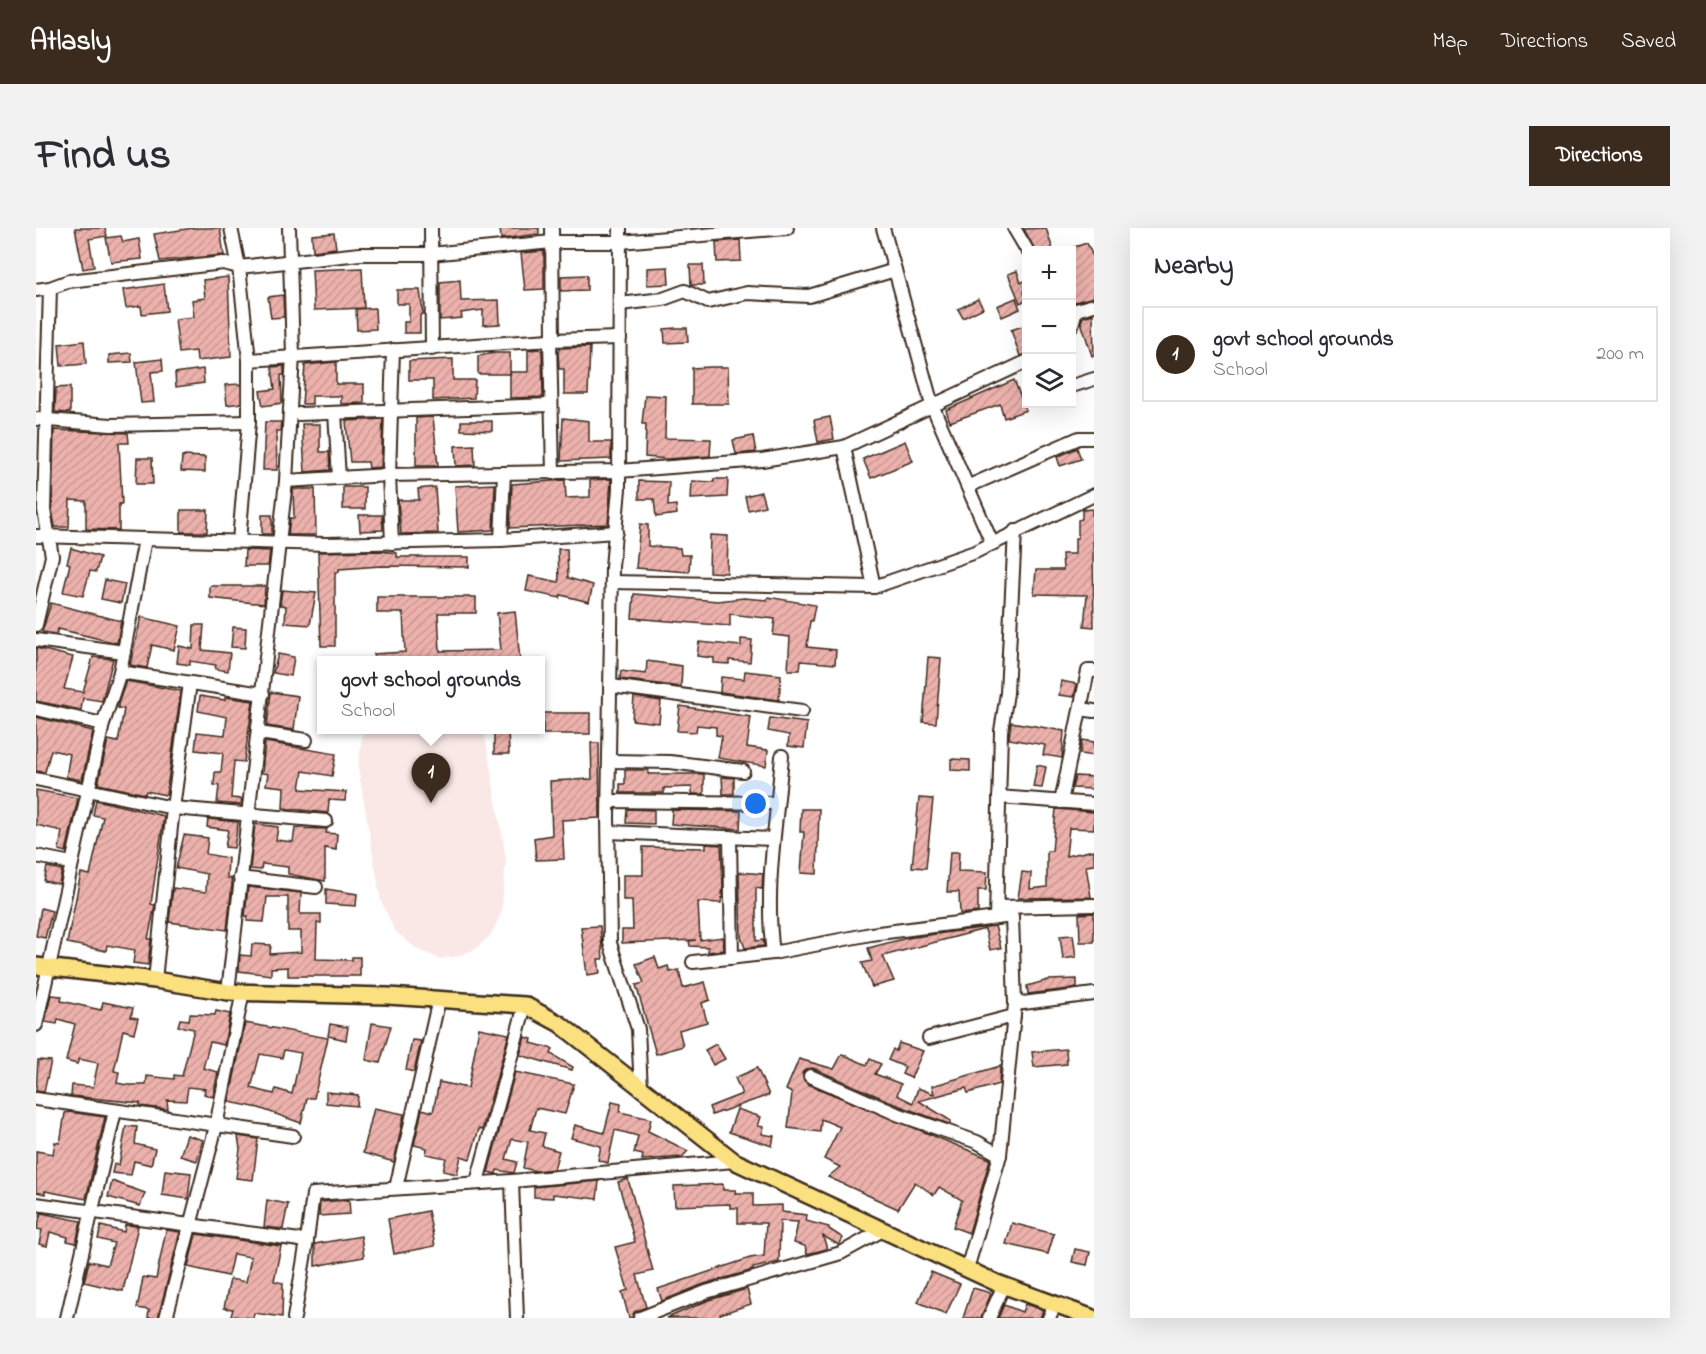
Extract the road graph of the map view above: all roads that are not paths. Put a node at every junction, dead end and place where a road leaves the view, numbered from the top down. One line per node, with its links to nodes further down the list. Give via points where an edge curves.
1 (231, 228): 15 (street)
2 (289, 228): 14 (street)
3 (431, 228): 13 (street)
4 (552, 228): 10 (street)
5 (620, 228): 11 (street)
6 (787, 228): 9 (street)
7 (883, 228): 16 (street)
8 (1014, 228): 12 (street)
9 (741, 230): 11 (street)
10 (552, 242): 11 (street); 13 (street); 23 (street)
11 (620, 242): 19 (street)
12 (1025, 246)
13 (430, 254): 14 (street, via 360,254); 24 (street)
14 (289, 261): 15 (street); 26 (street)
15 (238, 267): 17 (street, via 224,262 69,281); 27 (street)
16 (895, 270): 19 (street, via 809,296 747,293 708,302 685,291 663,299); 32 (street)
17 (50, 288): 18 (street); 36 (street)
18 (36, 290)
19 (620, 303): 22 (street)
20 (1094, 305): 21 (street)
21 (1076, 310)
22 (620, 338): 23 (street); 40 (street)
23 (551, 339): 24 (street); 31 (street)
24 (432, 349): 25 (street)
25 (393, 350): 26 (street); 33 (street)
26 (292, 355): 27 (street); 45 (street)
27 (249, 360): 37 (street)
28 (1022, 364): 32 (street)
29 (1094, 379): 30 (street)
30 (1076, 384)
31 (551, 405): 33 (street); 42 (street)
32 (932, 405): 39 (street); 46 (street)
33 (390, 410): 34 (street); 43 (street)
34 (335, 413): 35 (street); 44 (street)
35 (299, 414)
36 (40, 419): 37 (street, via 111,425); 50 (street)
37 (249, 422): 53 (street)
38 (1094, 438): 46 (street, via 1079,438)
39 (844, 447): 40 (street, via 762,460); 58 (street)
40 (618, 471): 42 (street); 49 (street)
41 (504, 473): 42 (street); 43 (street); 52 (street)
42 (553, 473)
43 (389, 475): 44 (street); 55 (street)
44 (339, 478): 45 (street)
45 (286, 481): 54 (street)
46 (969, 486): 56 (street)
47 (1094, 495): 48 (street)
48 (1015, 531): 56 (street); 79 (street)
49 (616, 532): 52 (street); 57 (street)
50 (42, 537): 51 (street); 59 (street, via 52,556)
51 (145, 539): 53 (street); 61 (street)
52 (501, 540): 55 (street)
53 (239, 541): 54 (street)
54 (280, 541): 55 (street); 66 (street)
55 (392, 543)
56 (992, 543): 58 (street)
57 (612, 582): 58 (street); 65 (street)
58 (874, 587)
59 (36, 625)
60 (36, 640): 61 (street)
61 (124, 652): 63 (street)
62 (1094, 671): 68 (street, via 1088,671)
63 (120, 672): 64 (street); 71 (street)
64 (190, 683): 66 (street); 84 (street)
65 (610, 686): 69 (street); 75 (street)
66 (263, 694): 72 (street)
67 (36, 709): 71 (street)
68 (1081, 709): 70 (street); 81 (street)
69 (802, 711)
70 (1094, 711)
71 (103, 724): 78 (street)
72 (259, 733): 73 (street); 85 (street)
73 (306, 740)
74 (782, 756): 82 (street)
75 (610, 761): 76 (street, via 669,762); 80 (street)
76 (743, 771)
77 (36, 779): 78 (street)
78 (89, 790): 84 (street); 91 (street)
79 (999, 797): 81 (street); 95 (street)
80 (609, 801): 82 (street); 87 (street)
81 (1061, 802): 83 (street)
82 (776, 803): 89 (street)
83 (1094, 804)
84 (173, 808): 85 (street); 100 (street)
85 (248, 816): 86 (street); 92 (street)
86 (326, 821)
87 (609, 832): 88 (street); 109 (street, via 610,943 638,1029)
88 (730, 837): 89 (street); 97 (street)
89 (773, 839): 96 (street)
90 (36, 856): 91 (street)
91 (71, 863): 99 (street)
92 (240, 878): 93 (street); 101 (street)
93 (316, 887)
94 (1094, 905): 95 (street)
95 (997, 912): 96 (street); 105 (street, via 1012,916)
96 (773, 953): 97 (street)
97 (732, 958): 98 (street)
98 (693, 962)
99 (42, 967): 100 (main road); 106 (street)
100 (155, 980): 101 (main road)
101 (236, 992): 103 (main road); 112 (street)
102 (1094, 994): 105 (street)
103 (439, 999): 104 (main road); 118 (street)
104 (525, 1005): 109 (main road, via 560,1024); 117 (street)
105 (1015, 1010): 107 (street); 114 (street)
106 (36, 1025)
107 (928, 1038)
108 (810, 1076): 114 (street, via 897,1114 977,1142)
109 (641, 1090): 115 (main road)
110 (36, 1099): 111 (street)
111 (115, 1111): 112 (street); 120 (street)
112 (216, 1126): 113 (street); 121 (street)
113 (293, 1136)
114 (1000, 1155): 124 (street)
115 (734, 1161): 116 (street); 122 (main road)
116 (512, 1181): 117 (street); 130 (street)
117 (477, 1182): 118 (street)
118 (396, 1188): 123 (street, via 313,1194)
119 (36, 1204): 120 (street)
120 (94, 1212): 121 (street); 127 (street)
121 (189, 1225): 123 (street); 128 (street)
122 (881, 1231): 124 (main road); 131 (street, via 842,1253 706,1292)
123 (307, 1241): 129 (street)
124 (967, 1269): 125 (main road)
125 (1004, 1285): 126 (main road); 132 (street)
126 (1052, 1311): 133 (main road)
127 (67, 1318)
128 (168, 1318)
129 (294, 1318)
130 (517, 1318)
131 (640, 1318)
132 (989, 1318)
133 (1093, 1318)

